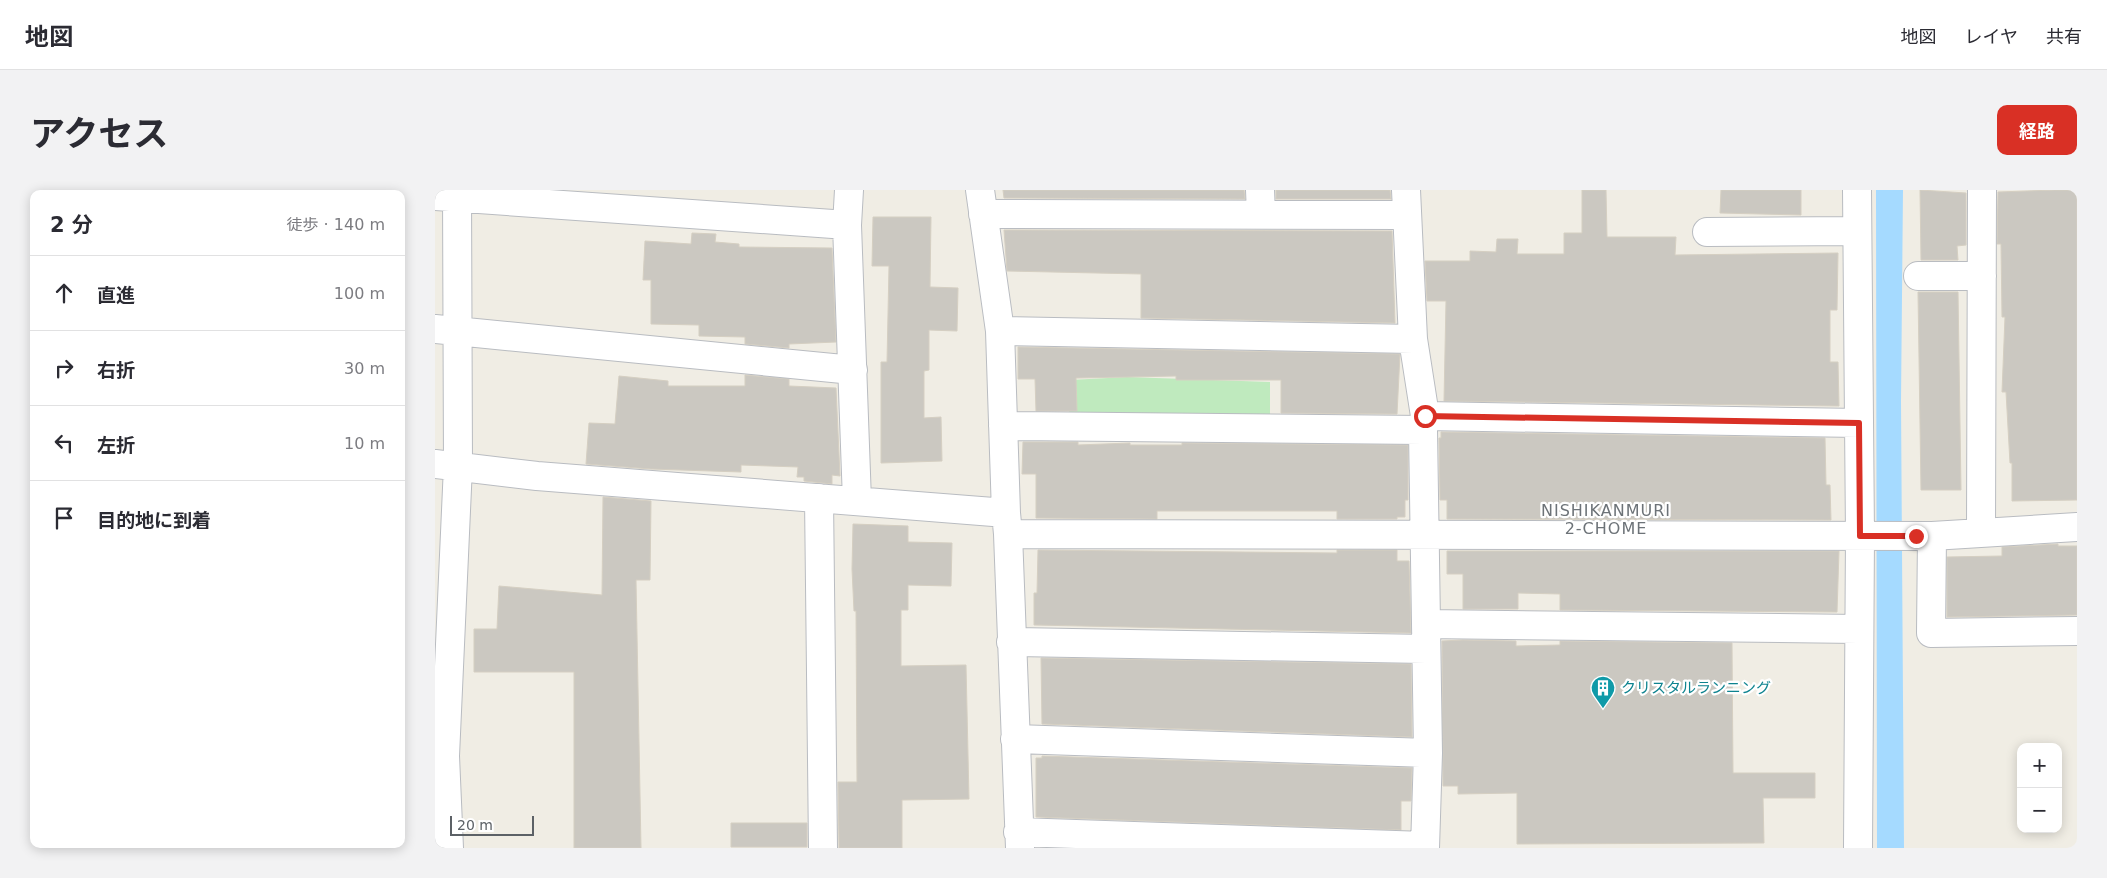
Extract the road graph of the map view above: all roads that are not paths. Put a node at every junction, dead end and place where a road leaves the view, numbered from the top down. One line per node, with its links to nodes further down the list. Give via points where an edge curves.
1 (849, 190): 8 (street)
2 (1857, 190): 9 (street)
3 (1982, 190): 12 (street)
4 (450, 194): 8 (street); 13 (street)
5 (981, 202): 6 (street); 14 (street)
6 (1260, 202): 7 (street)
7 (1407, 203): 15 (street)
8 (847, 225): 16 (street)
9 (1856, 231): 10 (street); 18 (street)
10 (1707, 232)
11 (1918, 276): 12 (street)
12 (1982, 276): 25 (street)
13 (446, 330): 16 (street); 20 (street)
14 (1000, 331): 15 (street); 19 (street)
15 (1413, 339): 17 (street)
16 (853, 370): 22 (street)
17 (1424, 422): 18 (street); 19 (street); 26 (street)
18 (1859, 423): 27 (street)
19 (1003, 426): 23 (street)
20 (447, 465): 21 (street, via 537,476); 37 (street, via 445,756)
21 (819, 498): 22 (street); 38 (street)
22 (857, 501): 23 (street)
23 (1007, 524): 26 (street); 32 (street)
24 (2077, 527): 25 (street)
25 (1981, 531): 28 (street)
26 (1426, 535): 27 (street); 31 (street)
27 (1864, 536): 28 (street); 29 (street)
28 (1924, 536): 30 (street, via 1931,633)
29 (1859, 629): 31 (street); 39 (street)
30 (2077, 631)
31 (1426, 636): 32 (street); 34 (street)
32 (1011, 642): 33 (street)
33 (1015, 738): 34 (street); 35 (street)
34 (1428, 754): 36 (street)
35 (1019, 840): 36 (street)
36 (1425, 847)
37 (449, 848)
38 (823, 848)
39 (1858, 848)

